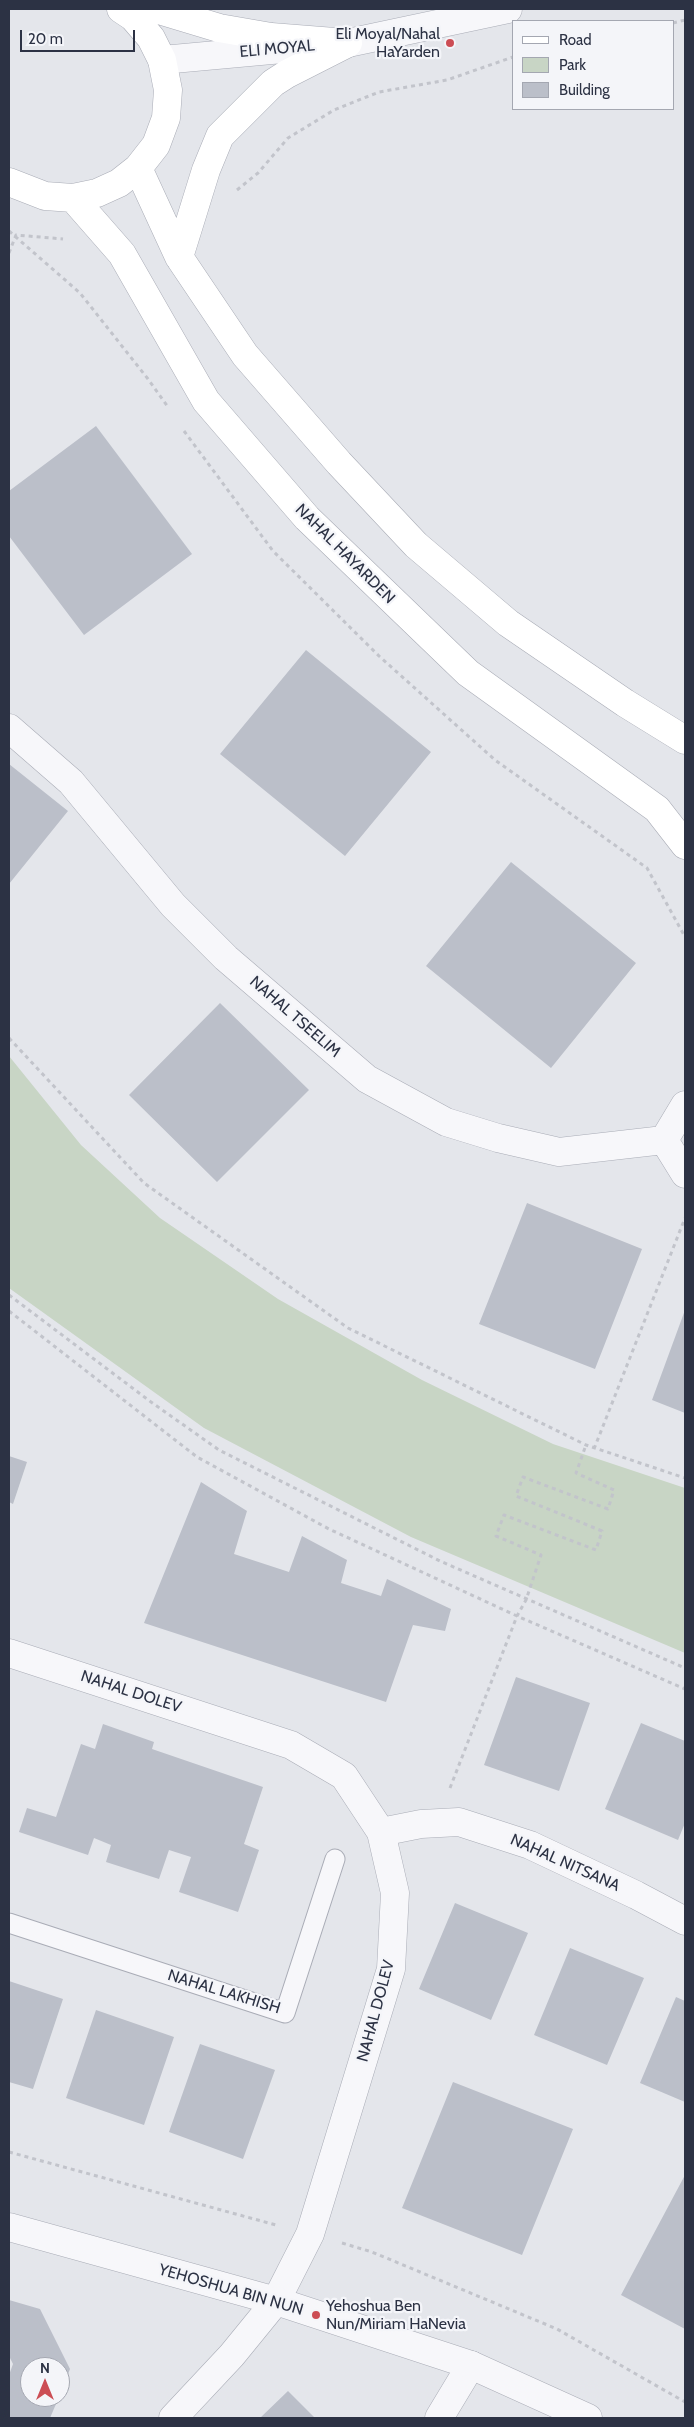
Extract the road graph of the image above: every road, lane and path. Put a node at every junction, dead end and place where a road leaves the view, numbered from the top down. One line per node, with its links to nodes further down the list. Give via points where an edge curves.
1 (121, 9): 6 (main road, via 133,17 151,38)
2 (156, 9): 4 (main road, via 219,28 271,37)
3 (508, 9): 4 (street, ELI MOYAL)
4 (348, 43): 6 (street, ELI MOYAL); 10 (main road, via 273,83 220,136)
5 (512, 57): 10 (path, via 447,80 379,92 334,110 288,138 258,173 238,189)
6 (162, 60): 7 (main road, via 168,90 166,118 156,145)
7 (138, 168): 9 (main road, via 119,183 97,193); 13 (main road)
8 (9, 182): 9 (main road, via 45,196)
9 (74, 198): 11 (main road, NAHAL HAYARDEN)
10 (195, 204): 13 (main road)
11 (112, 243): 12 (path, via 16,235); 16 (main road, NAHAL HAYARDEN, via 122,254 206,400 307,518 468,673 657,809)
12 (9, 253)
13 (179, 257): 15 (main road, via 245,355 339,463 416,544 508,623)
14 (9, 728): 19 (street, NAHAL TSEELIM, via 71,782 173,905 226,958 368,1079 446,1122 559,1152)
15 (685, 740)
16 (685, 845)
17 (9, 1038): 24 (path, via 144,1184 348,1328)
18 (685, 1105): 19 (street)
19 (664, 1140): 20 (street)
20 (685, 1174)
21 (685, 1218): 25 (path)
22 (9, 1295): 27 (path, via 219,1450 368,1527)
23 (9, 1311): 28 (path, via 197,1457 329,1529)
24 (586, 1446): 25 (path); 27 (path, via 576,1473 614,1490 608,1509 523,1477 516,1496 602,1530 596,1550 504,1515 496,1536 541,1555)
25 (594, 1449): 26 (path)
26 (685, 1478)
27 (526, 1600): 28 (path); 30 (path)
28 (517, 1616): 31 (path); 32 (path)
29 (9, 1652): 33 (street, NAHAL DOLEV, via 291,1745 344,1776)
30 (685, 1668)
31 (685, 1689)
32 (448, 1792)
33 (380, 1832): 35 (street, NAHAL NITSANA, via 421,1824 459,1822 530,1845); 39 (street, NAHAL DOLEV, via 395,1893 391,1969)
34 (335, 1858): 36 (lane, NAHAL LAKHISH, via 285,2013)
35 (685, 1920)
36 (9, 1923)
37 (9, 2152): 39 (path)
38 (9, 2227): 40 (street, YEHOSHUA BIN NUN)
39 (310, 2234): 40 (street, NAHAL DOLEV); 42 (path, via 372,2252 557,2329)
40 (276, 2301): 41 (street, YEHOSHUA BIN NUN); 43 (street, NAHAL DOLEV, via 232,2355)
41 (471, 2366): 44 (street); 45 (street, YEHOSHUA BIN NUN)
42 (685, 2402)
43 (173, 2418)
44 (439, 2418)
45 (588, 2418)

